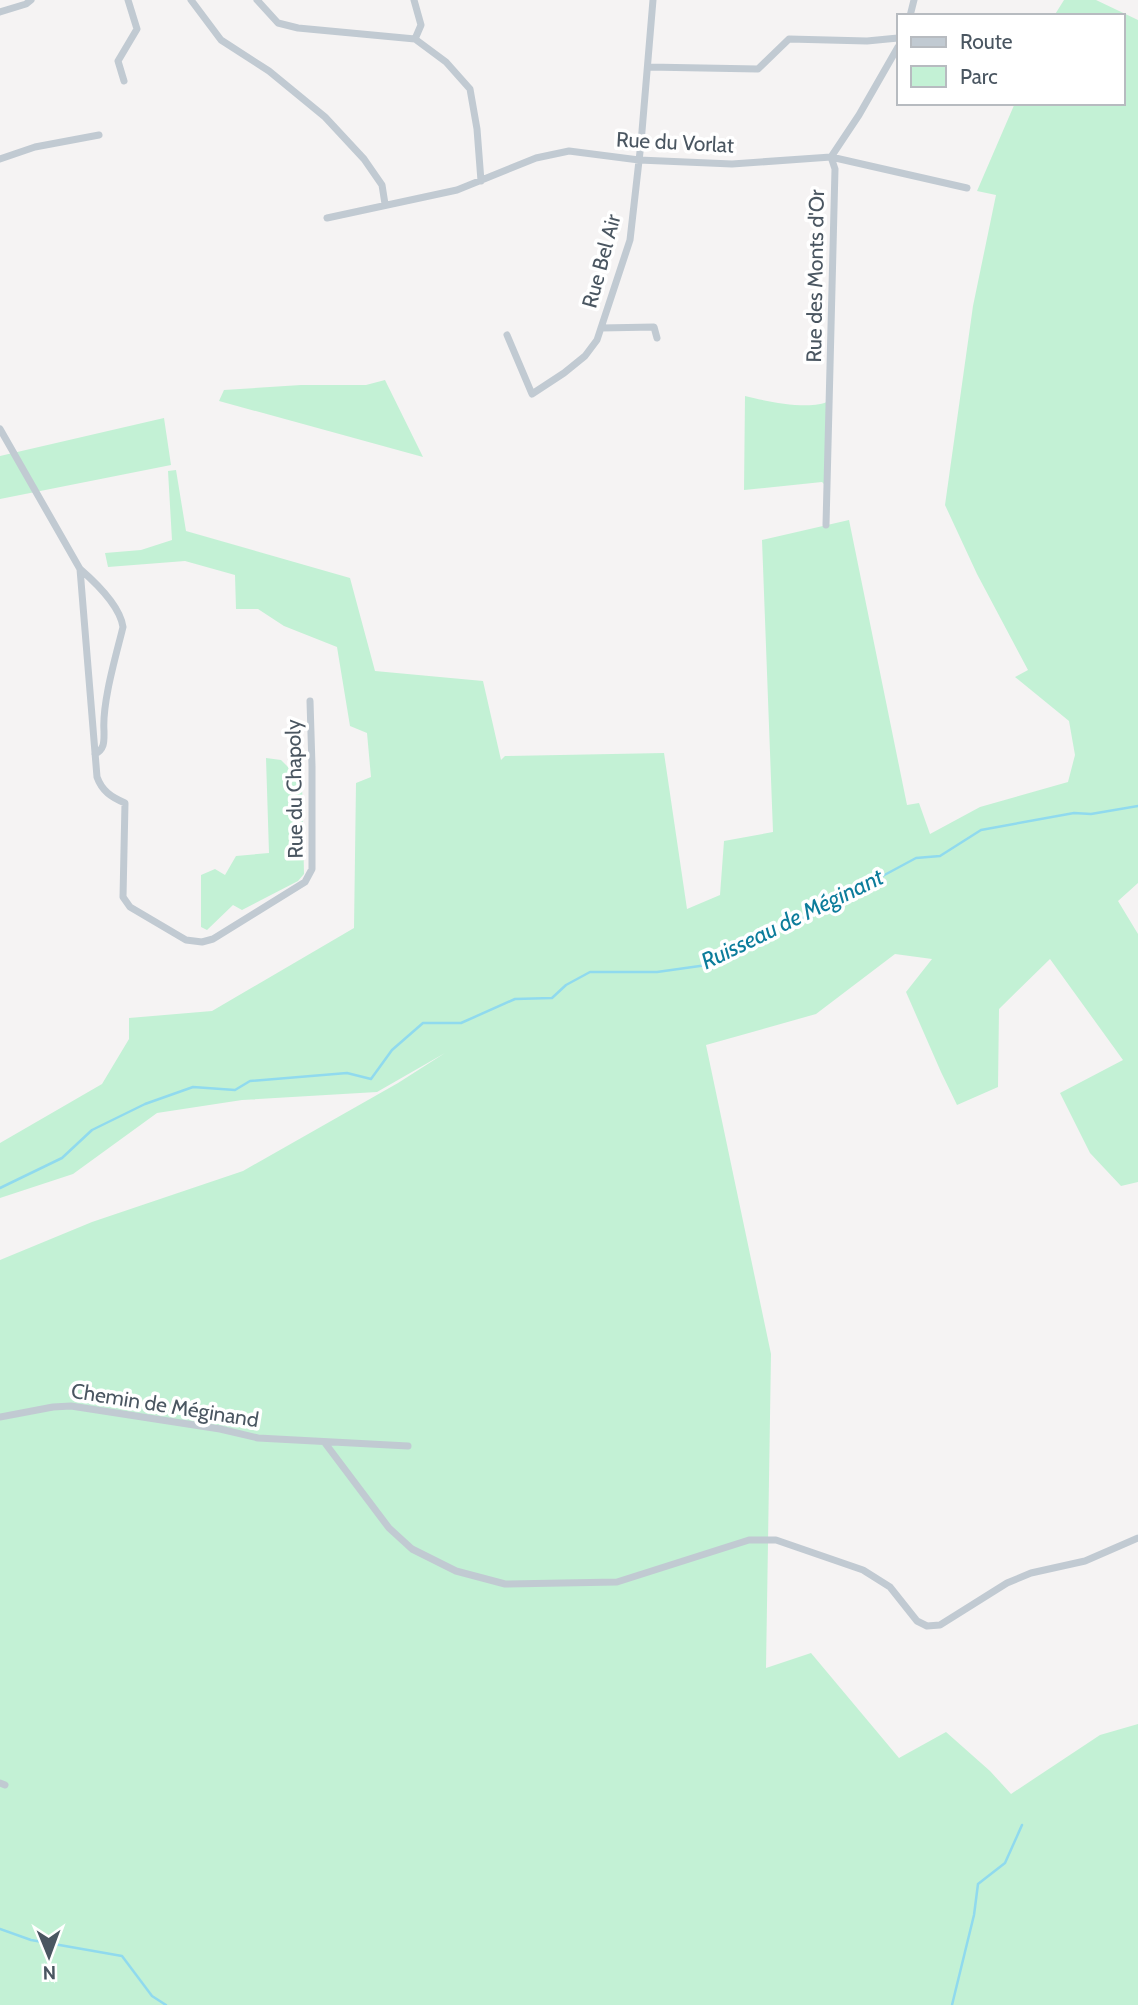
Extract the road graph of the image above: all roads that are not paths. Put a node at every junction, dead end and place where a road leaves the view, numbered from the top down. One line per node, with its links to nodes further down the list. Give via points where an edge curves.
1 (31, 0): 7 (street)
2 (128, 0): 12 (street, via 137,29 118,61)
3 (191, 0): 19 (street, via 221,40 269,71 325,117 382,184)
4 (257, 0): 8 (street, via 278,23 298,28)
5 (414, 0): 8 (street, via 421,25)
6 (653, 0): 11 (street, Rue Bel Air)
7 (0, 12)
8 (415, 38): 17 (street, via 470,89)
9 (897, 38): 11 (street, via 789,39 758,69)
10 (897, 49): 14 (street)
11 (648, 67): 16 (street, Rue Bel Air)
12 (124, 81)
13 (99, 135): 15 (street)
14 (831, 157): 16 (street, Rue du Vorlat, via 732,164); 18 (street, Rue du Vorlat); 25 (street, Rue des Monts d'Or, via 835,169)
15 (0, 159)
16 (639, 159): 17 (street, Rue du Vorlat, via 569,151 536,158); 21 (street, Rue Bel Air, via 630,240)
17 (481, 181): 19 (street, Rue du Vorlat)
18 (967, 188)
19 (384, 204): 20 (street, Rue du Vorlat)
20 (327, 218)
21 (601, 328): 22 (street, Rue Bel Air, via 585,355 532,394); 23 (street, via 654,327)
22 (507, 335)
23 (657, 338)
24 (0, 429): 26 (street, Rue du Chapoly)
25 (826, 525)
26 (80, 569): 28 (street, Rue du Chapoly); 28 (street, Rue du Chapoly, via 121,615 123,627 103,719 104,744)
27 (310, 701): 28 (street, Rue du Chapoly, via 312,869 305,882 202,942 186,940 130,907 123,897 125,803 100,786)
28 (95, 754)
29 (0, 1417): 30 (street, Chemin de Méginand, via 71,1406 258,1438)
30 (324, 1443): 31 (street, Chemin de Méginand); 32 (street, via 389,1528 412,1549 456,1571 505,1584 617,1582 749,1540 776,1540 863,1570 890,1587 917,1621 940,1625 1007,1583 1085,1560)
31 (408, 1446)
32 (1138, 1538)

